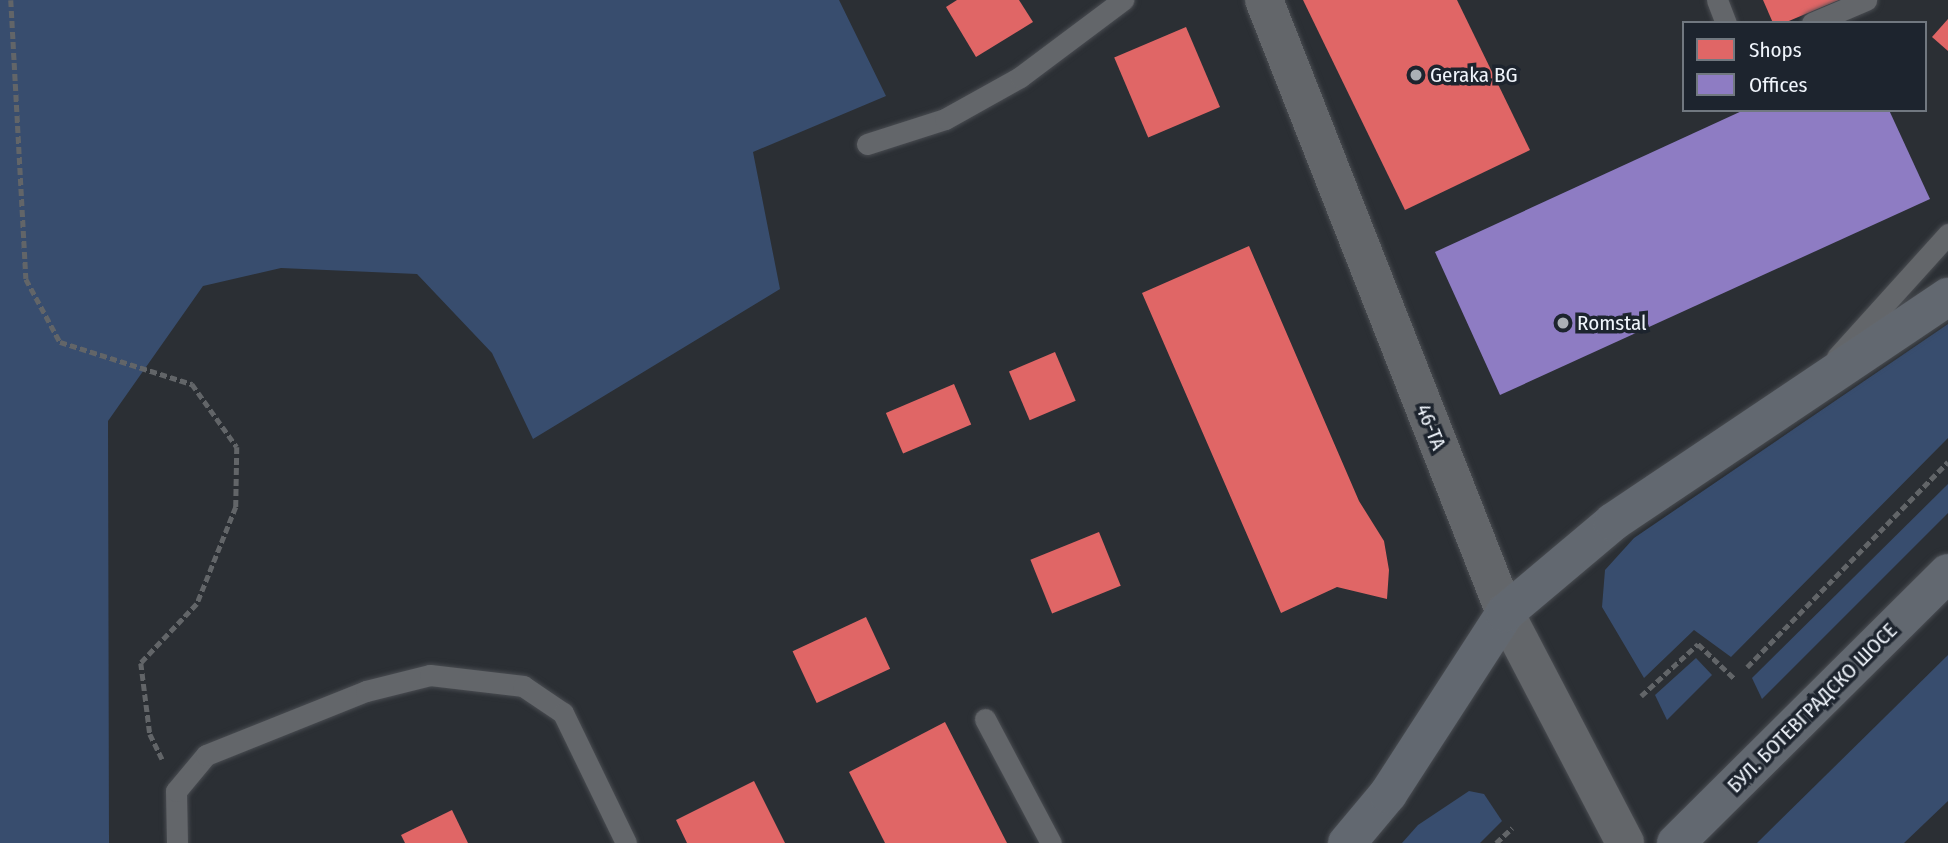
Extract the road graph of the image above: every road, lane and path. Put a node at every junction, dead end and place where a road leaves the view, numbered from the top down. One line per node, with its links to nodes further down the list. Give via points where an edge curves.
1 (10, 0): 19 (path, via 26,279 60,342 192,384 237,447 236,507 197,604 141,663 150,734)
2 (1123, 0): 8 (lane, via 1020,76 945,119)
3 (1264, 0): 14 (street, 46-ТА)
4 (1717, 0): 6 (lane)
5 (1866, 0): 7 (lane)
6 (1725, 21)
7 (1817, 21)
8 (867, 144)
9 (1948, 234): 11 (lane)
10 (1948, 297): 11 (main road)
11 (1797, 401): 14 (main road, via 1613,522)
12 (1948, 462): 15 (path)
13 (1948, 573): 27 (main road, БУЛ. БОТЕВГРАДСКО ШОСЕ)
14 (1505, 612): 24 (main road, via 1388,794); 26 (street, 46-ТА)
15 (1748, 667)
16 (1735, 679): 17 (path, via 1698,644)
17 (1641, 696)
18 (985, 719): 23 (lane)
19 (176, 791): 21 (lane); 22 (lane, via 206,755 366,691 430,675 523,686 563,713)
20 (1512, 828): 25 (path)
21 (177, 843)
22 (626, 843)
23 (1051, 843)
24 (1347, 843)
25 (1496, 843)
26 (1625, 843)
27 (1676, 843)

